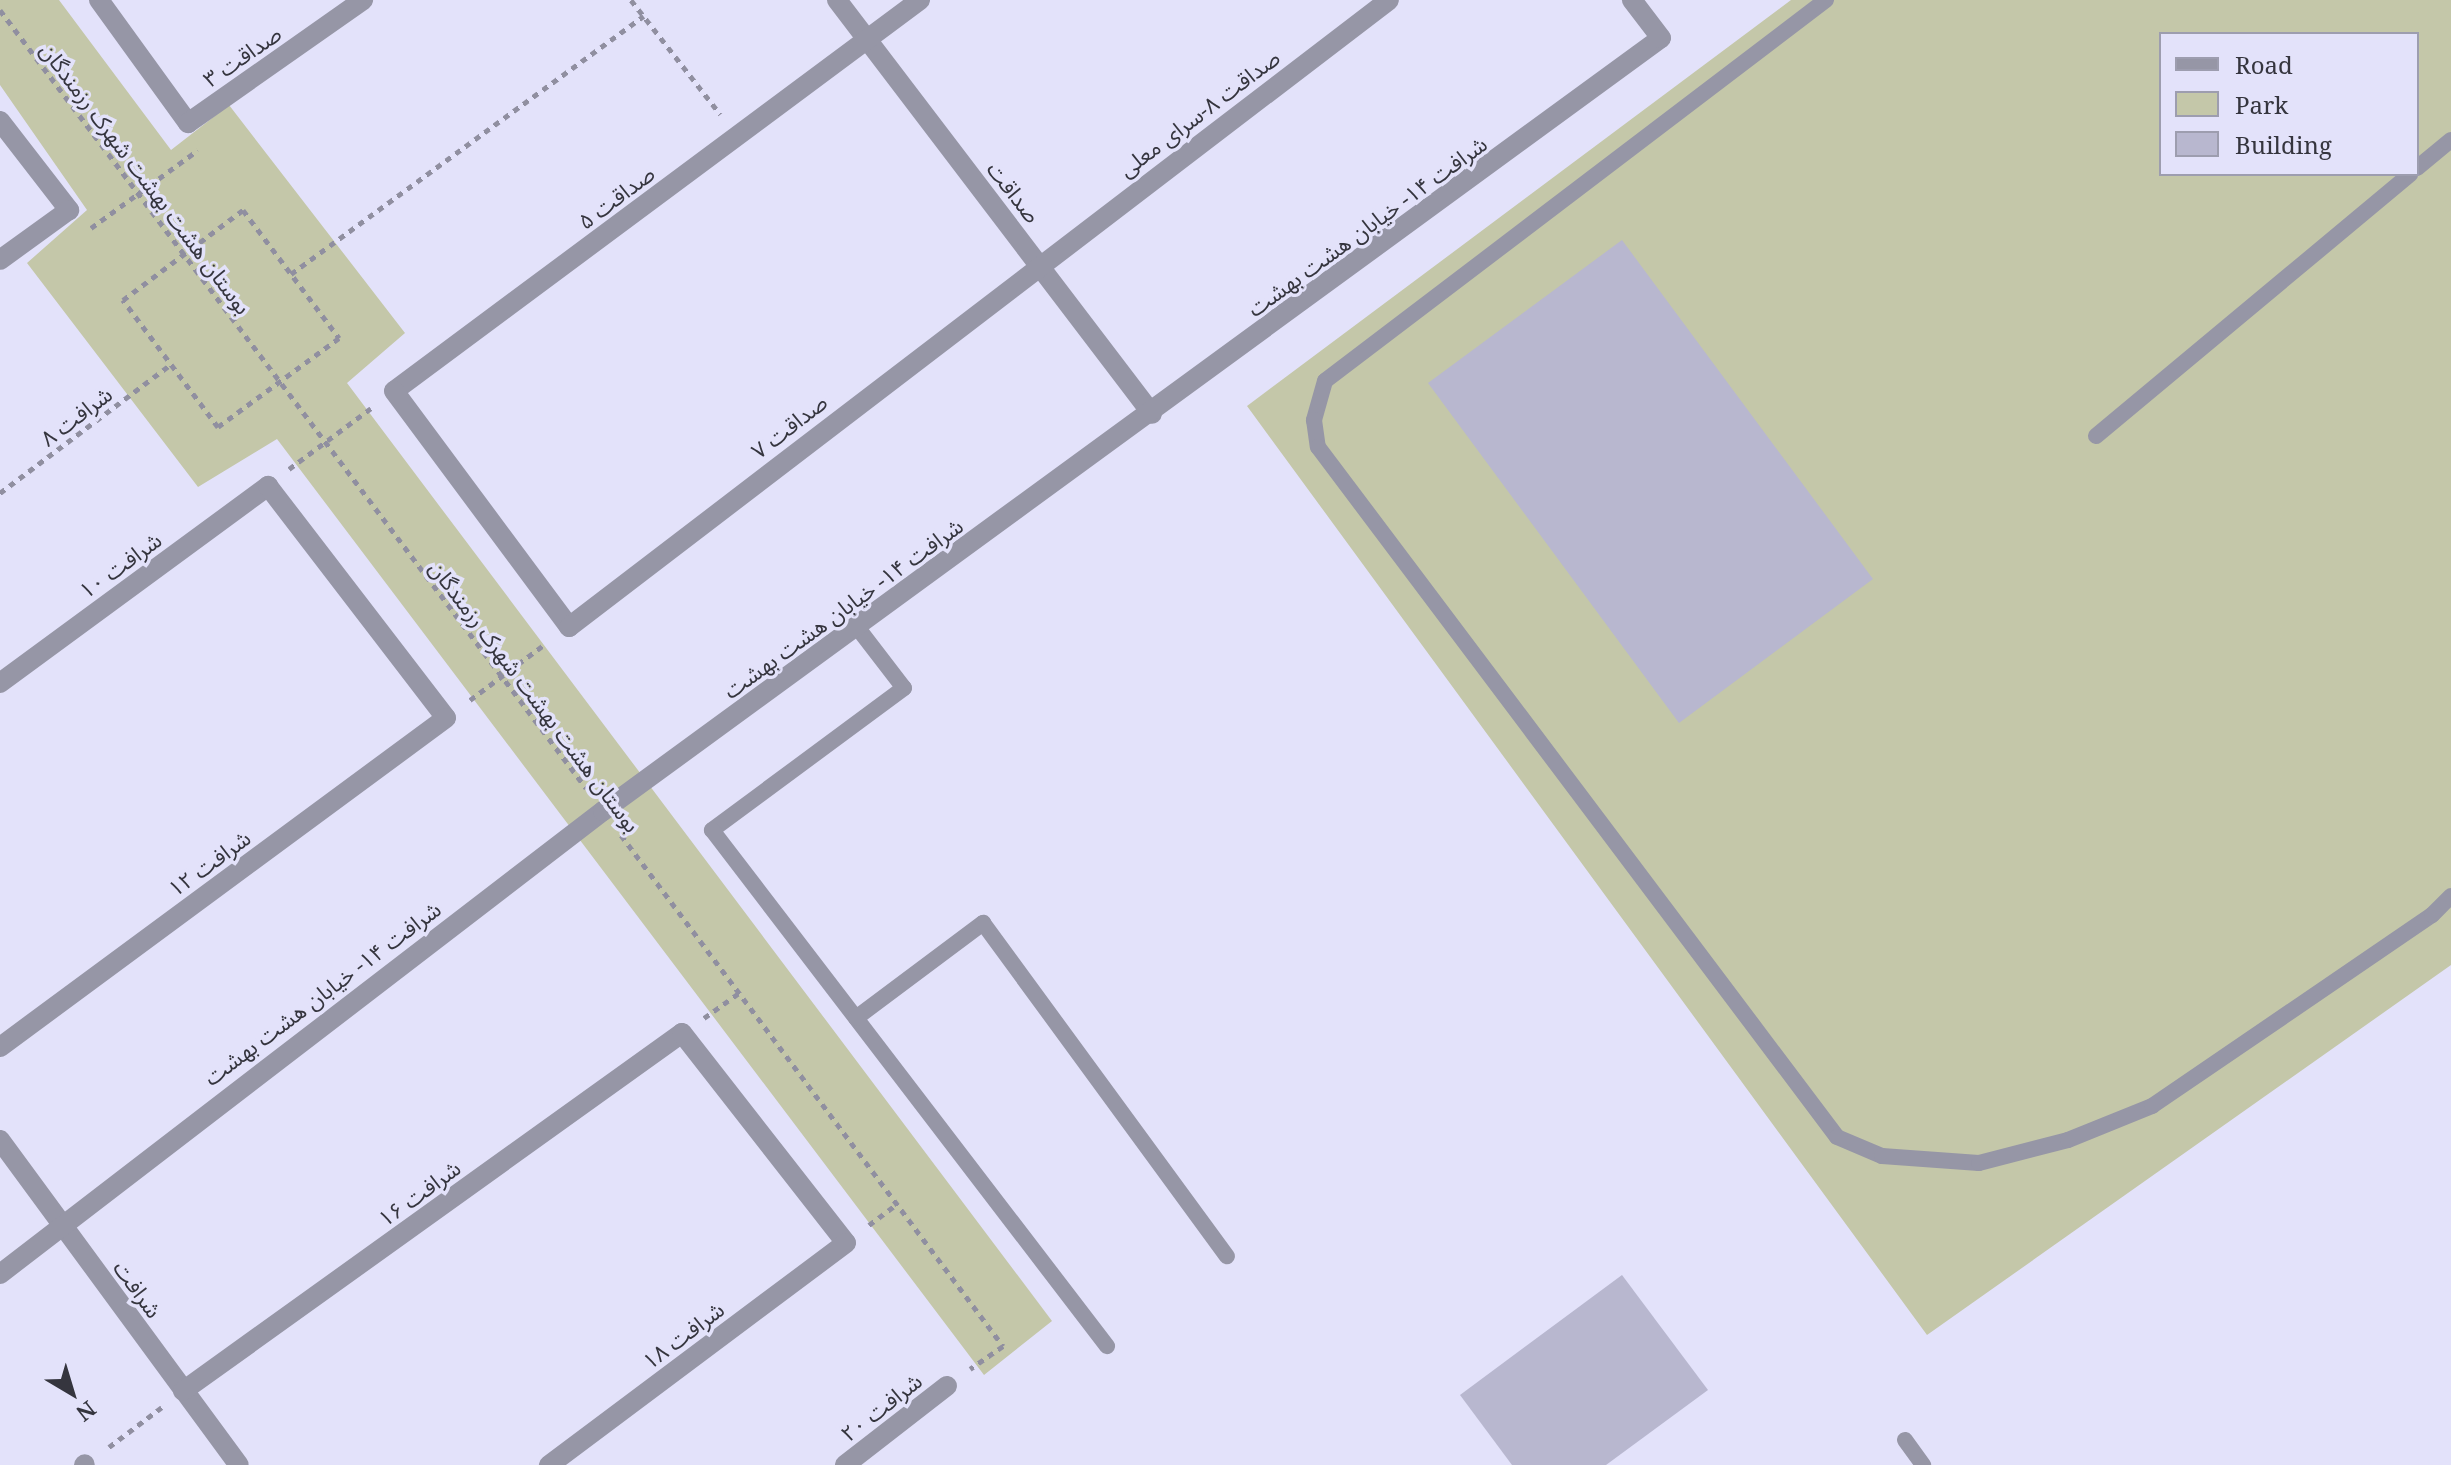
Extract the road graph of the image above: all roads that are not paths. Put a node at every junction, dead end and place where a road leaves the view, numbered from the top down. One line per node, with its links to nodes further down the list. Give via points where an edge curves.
1 (99, 0): 2 (street, صداقت ۳, via 188,123)
2 (363, 0)
3 (837, 0): 8 (street, صداقت)
4 (920, 0): 8 (street, صداقت ۵)
5 (1389, 0): 14 (street, صداقت ۸-سرای معلی)
6 (1632, 0): 15 (street, شرافت ۱۴- خیابان هشت بهشت, via 1661,38)
7 (1826, 0): 21 (lane, via 1325,381 1314,420 1318,447 1837,1137 1882,1156 1979,1163 2068,1140 2152,1106 2432,915)
8 (866, 39): 14 (street, صداقت); 17 (street, صداقت ۵, via 394,391)
9 (0, 121): 13 (street, via 69,210)
10 (2451, 140): 11 (lane)
11 (2419, 166)
12 (2408, 176): 16 (lane)
13 (0, 260)
14 (1039, 264): 15 (street, صداقت); 17 (street, صداقت ۷)
15 (1152, 414): 18 (street, شرافت ۱۴- خیابان هشت بهشت)
16 (2096, 436)
17 (569, 627)
18 (857, 627): 22 (lane, via 904,688 712,830); 25 (street, شرافت ۱۴- خیابان هشت بهشت, via 603,811)
19 (0, 683): 20 (street, شرافت ۱۰, via 268,486)
20 (446, 718): 23 (street, شرافت ۱۲)
21 (2451, 896)
22 (856, 1018): 27 (lane, via 983,923); 29 (lane)
23 (0, 1047)
24 (0, 1140): 25 (street, شرافت)
25 (59, 1223): 28 (street, شرافت ۱۴- خیابان هشت بهشت); 31 (street, شرافت)
26 (846, 1243): 31 (street, شرافت ۱۶, via 682,1033); 34 (street, شرافت ۱۸)
27 (1227, 1256)
28 (0, 1274)
29 (1107, 1346)
30 (947, 1386): 35 (street, شرافت ۲۰)
31 (183, 1391): 33 (street, شرافت)
32 (1905, 1440): 36 (lane)
33 (239, 1465)
34 (549, 1465)
35 (845, 1465)
36 (1923, 1465)

